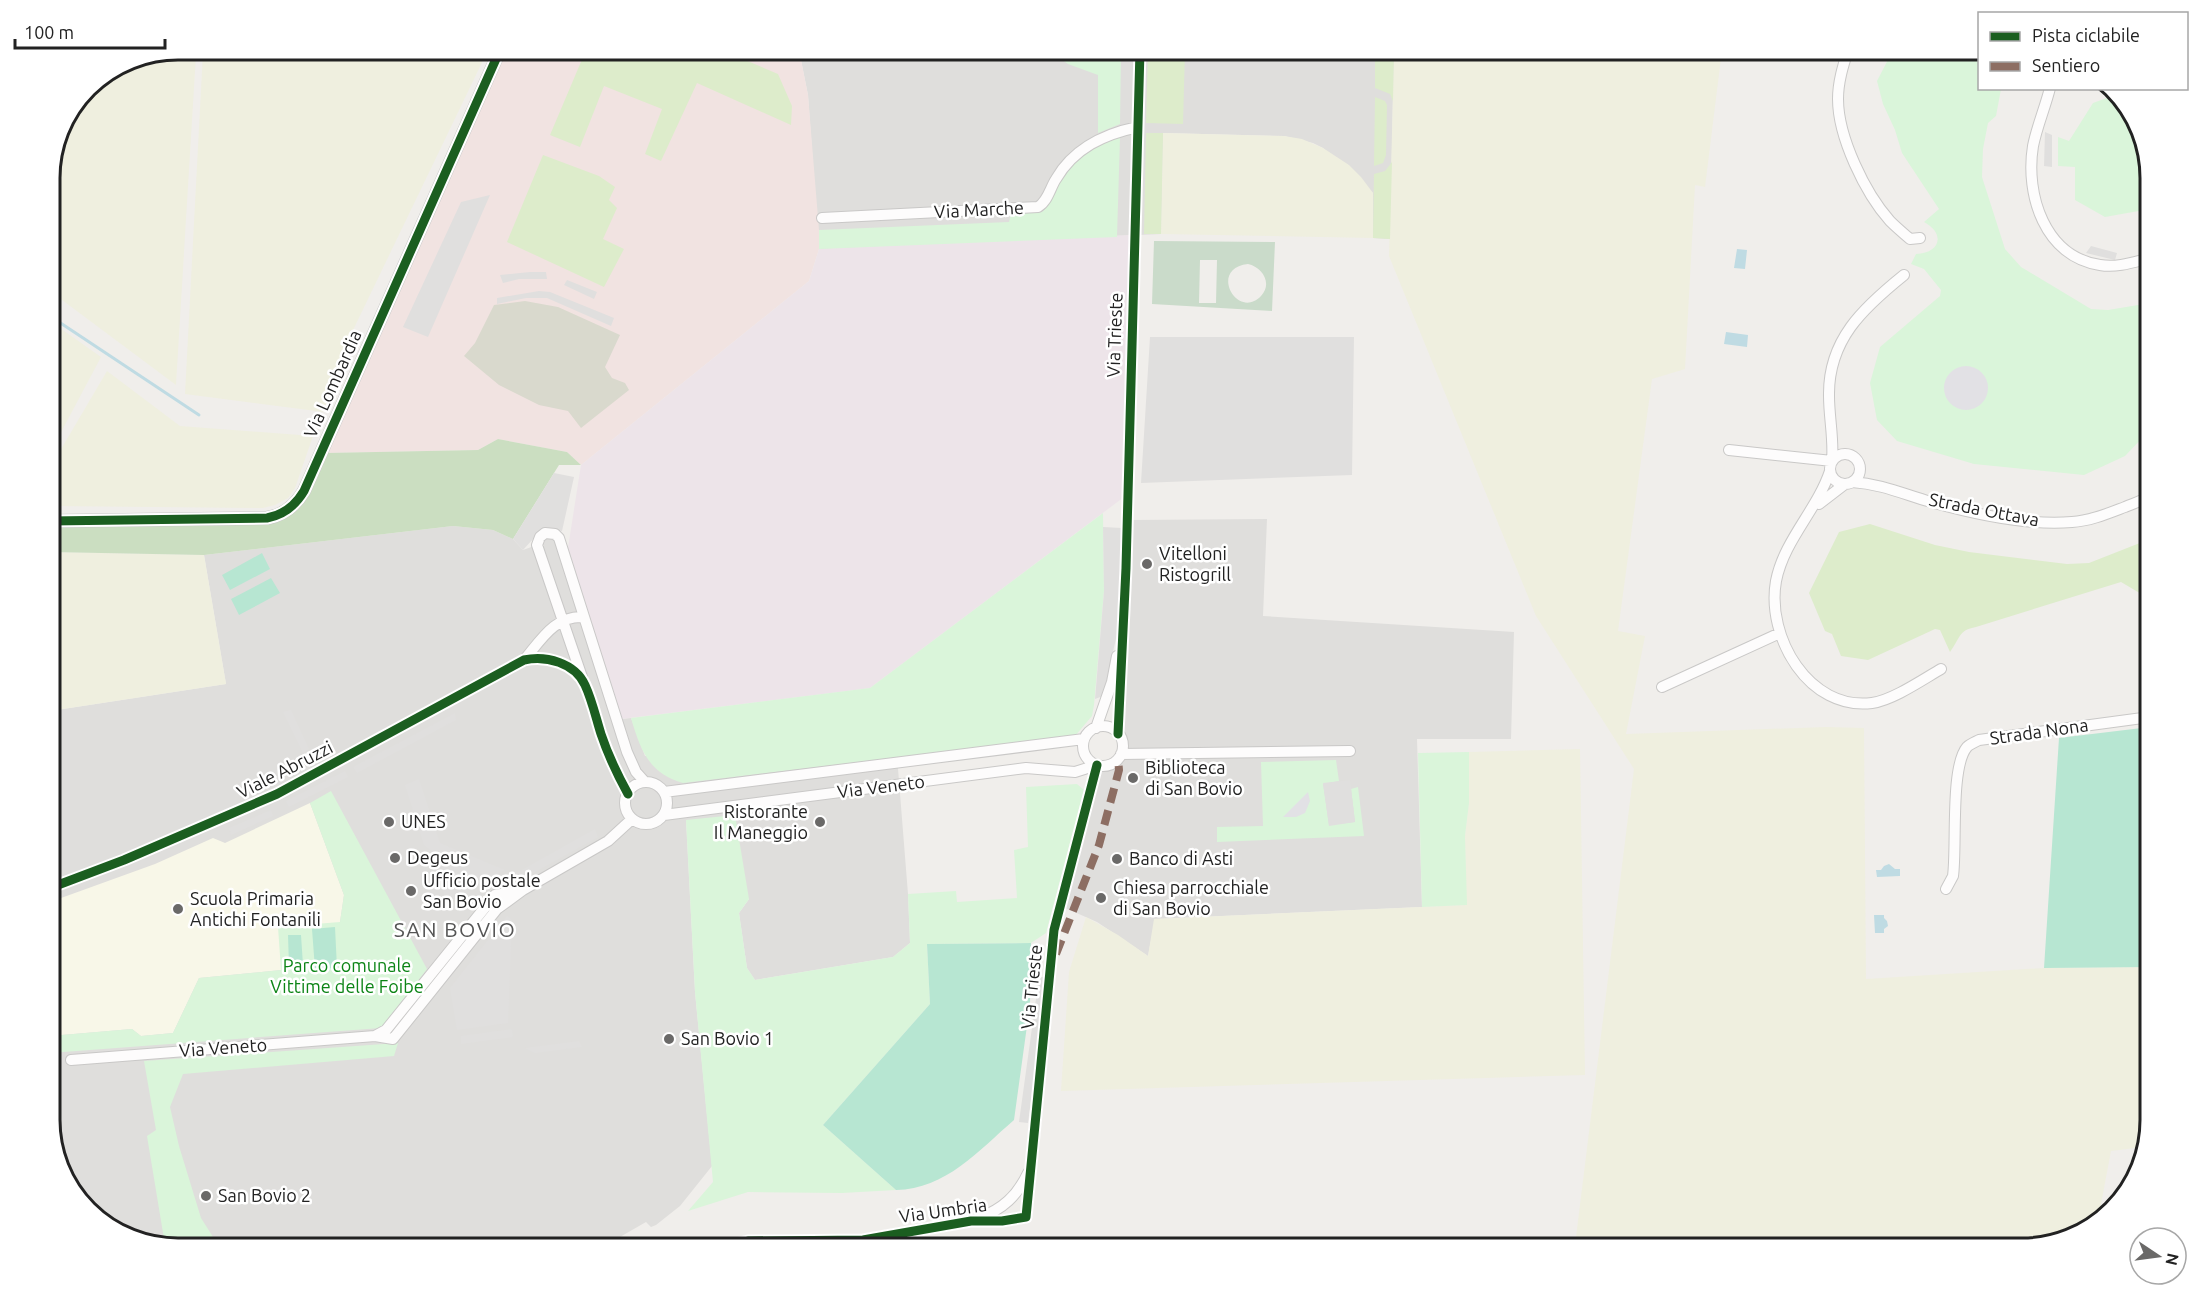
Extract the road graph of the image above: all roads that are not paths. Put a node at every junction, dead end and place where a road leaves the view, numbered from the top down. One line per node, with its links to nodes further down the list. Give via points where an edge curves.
1 (496, 60): 20 (street, Via Lombardia, via 304,491 294,505 267,518)
2 (1140, 60): 7 (street, Via Trieste)
3 (1845, 60): 9 (street, via 1838,101 1842,125 1860,175 1890,221 1910,240)
4 (2050, 90): 6 (street)
5 (2057, 90): 6 (street)
6 (2046, 105): 10 (street, via 2033,147 2032,169 2037,207 2046,230 2073,254 2093,264 2111,266)
7 (1138, 127): 8 (street, Via Marche, via 1105,136 1078,152 1038,207); 23 (street, Via Trieste)
8 (822, 218)
9 (1920, 238)
10 (2140, 260)
11 (1904, 275): 12 (street, Strada Ottava, via 1856,318 1840,344 1831,370)
12 (1831, 421): 14 (street, Strada Ottava, via 1836,438); 15 (street, Strada Ottava)
13 (1729, 450): 15 (street)
14 (1855, 459): 15 (street, via 1845,454); 16 (street, via 1859,474); 17 (street, Strada Ottava)
15 (1831, 466): 16 (street, via 1833,479); 19 (street, Strada Ottava)
16 (1848, 483): 17 (street, Strada Ottava); 19 (street, Strada Ottava)
17 (1886, 486): 18 (street, Strada Ottava, via 1964,511 2055,523 2111,512)
18 (2140, 499)
19 (1812, 510): 24 (street, Strada Ottava, via 1781,563 1775,608)
20 (60, 520)
21 (584, 617): 22 (street); 22 (street, via 559,538 545,533 537,545); 36 (street, via 627,752)
22 (564, 620): 25 (street); 27 (street)
23 (1124, 621): 30 (street, via 1112,682); 31 (street)
24 (1780, 633): 26 (street, Strada Ottava, via 1806,678 1836,700 1872,703 1886,699); 28 (street)
25 (524, 660): 27 (street, via 554,661 574,671); 41 (street, Viale Abruzzi, via 277,794)
26 (1941, 669)
27 (584, 682): 38 (street)
28 (1662, 687)
29 (2140, 718): 42 (street, Strada Nona, via 1979,740 1968,746 1960,759 1953,876)
30 (1096, 728): 31 (street, via 1108,727); 32 (street)
31 (1118, 734): 34 (street)
32 (1084, 739): 35 (street, via 1085,755); 37 (street, Via Veneto)
33 (1350, 751): 34 (street)
34 (1121, 754): 35 (street, via 1110,765)
35 (1097, 765): 39 (street, Via Veneto, via 1075,772 1026,768); 44 (street, Via Trieste, via 1054,930)
36 (645, 782): 37 (street); 38 (street)
37 (664, 792): 39 (street)
38 (627, 794): 40 (street, via 626,810)
39 (664, 815): 40 (street, via 646,825)
40 (632, 819): 43 (street, Via Veneto, via 608,842 497,909 393,1039 375,1036)
41 (60, 884)
42 (1946, 888)
43 (71, 1060)
44 (1031, 1166): 45 (street, Via Trieste); 46 (street, Via Umbria, via 1008,1203)
45 (1026, 1217): 46 (street, Via Umbria)
46 (971, 1221): 47 (street, Via Umbria)
47 (874, 1238)

